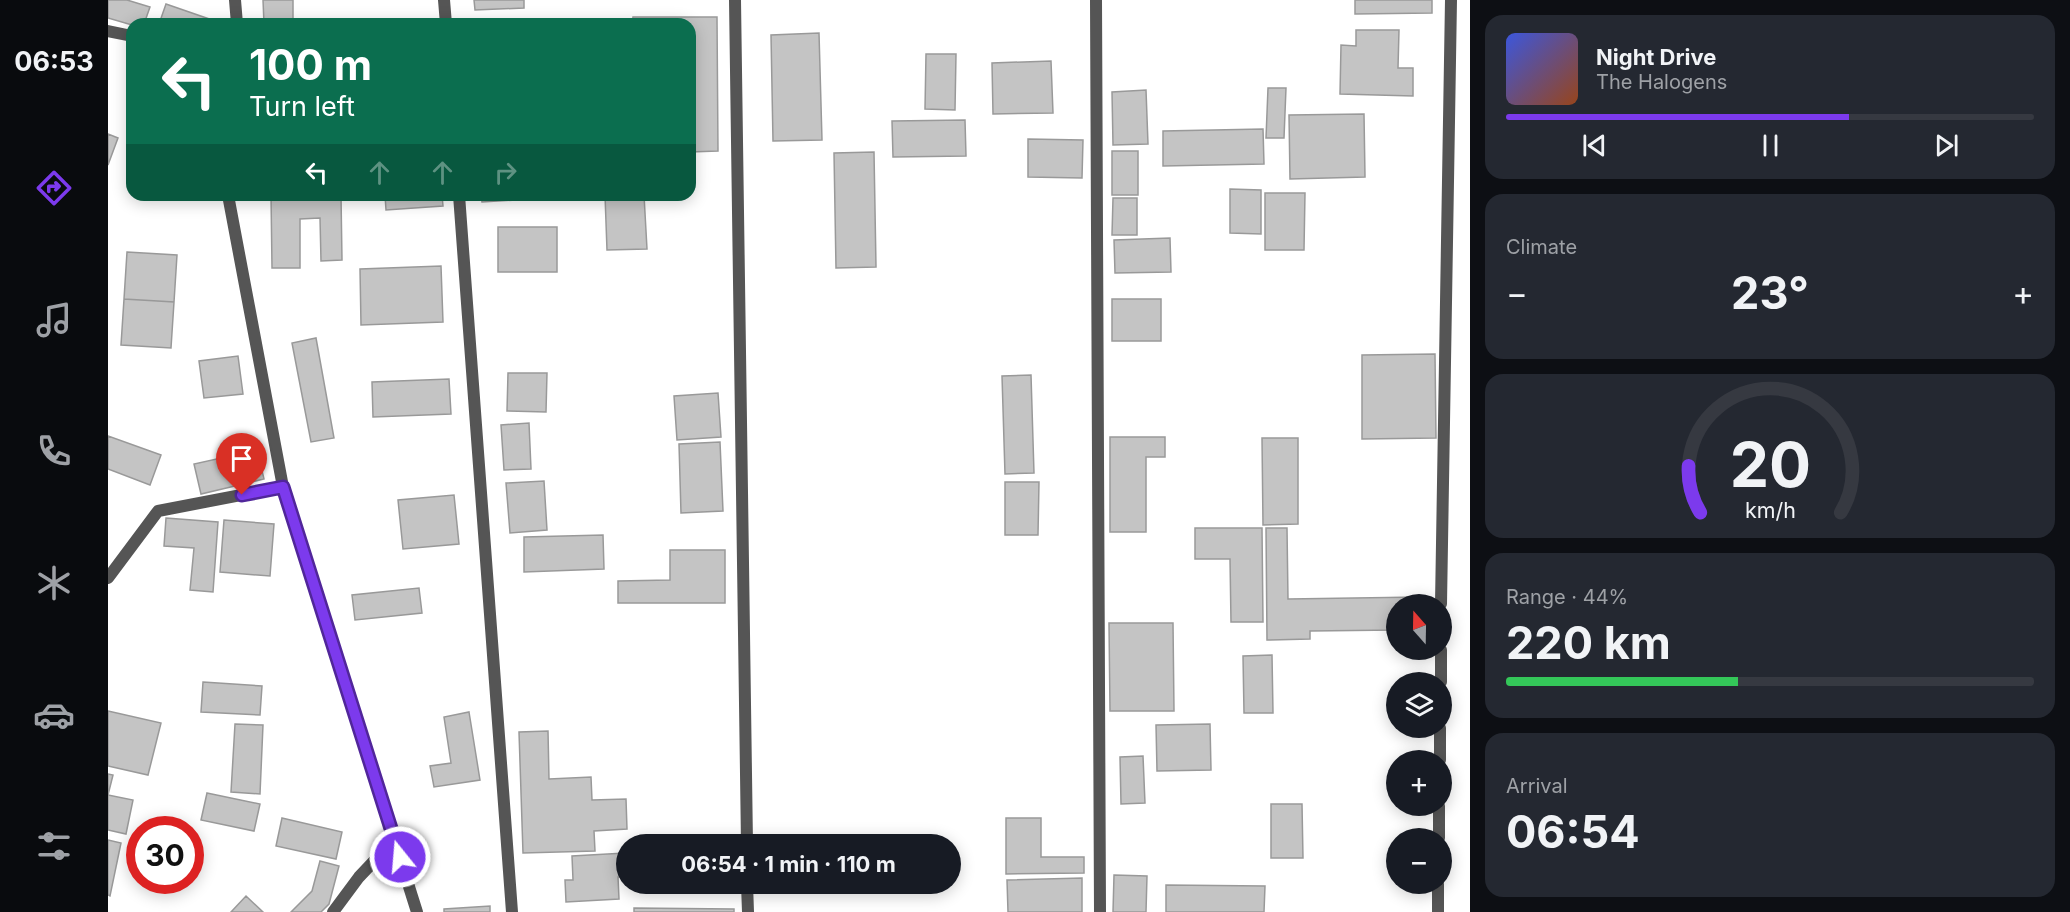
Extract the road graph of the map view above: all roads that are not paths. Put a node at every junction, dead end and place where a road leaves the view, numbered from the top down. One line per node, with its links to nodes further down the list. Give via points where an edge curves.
1 (235, 0): 6 (street)
2 (444, 0): 7 (street)
3 (735, 0): 15 (street)
4 (1096, 0): 23 (street)
5 (1450, 0): 14 (street)
6 (236, 18)
7 (446, 18)
8 (108, 31): 9 (street)
9 (126, 35)
10 (229, 201): 12 (street)
11 (459, 201): 21 (street)
12 (283, 487): 13 (street, via 158,511); 16 (street)
13 (108, 578)
14 (1442, 594)
15 (747, 834)
16 (395, 839): 19 (street); 20 (street)
17 (747, 894): 22 (street)
18 (1438, 894): 24 (street)
19 (333, 912)
20 (417, 912)
21 (512, 912)
22 (747, 912)
23 (1100, 912)
24 (1438, 912)

